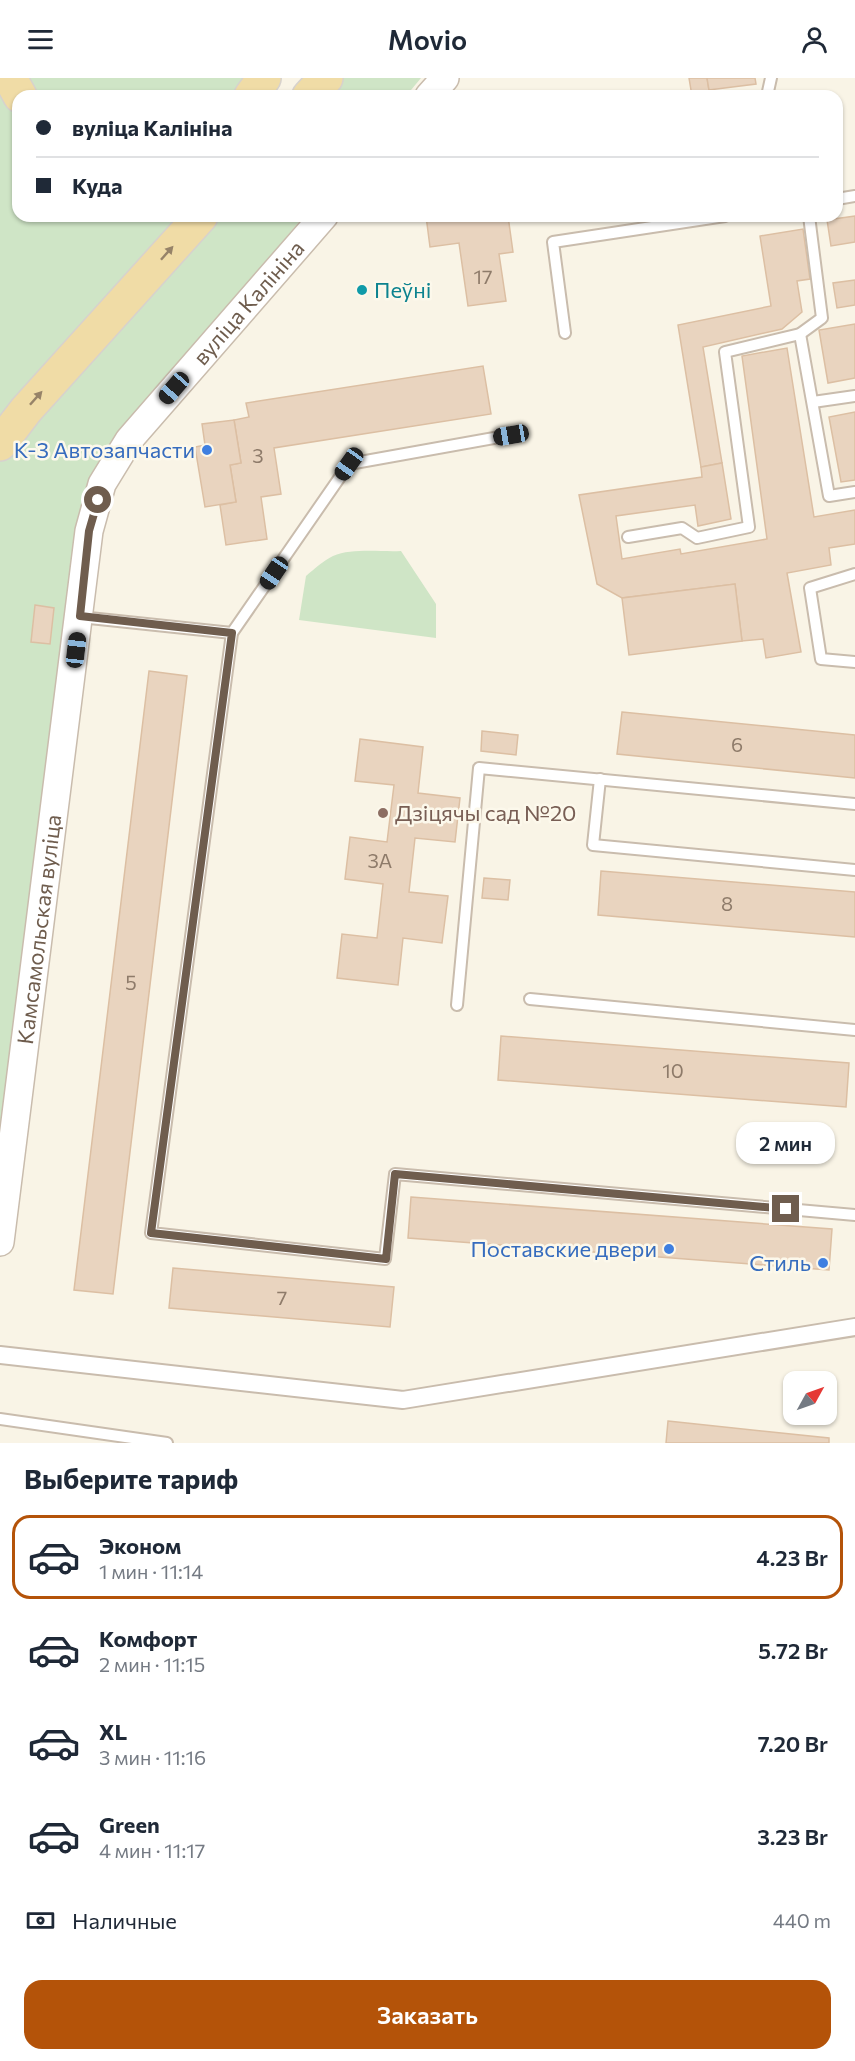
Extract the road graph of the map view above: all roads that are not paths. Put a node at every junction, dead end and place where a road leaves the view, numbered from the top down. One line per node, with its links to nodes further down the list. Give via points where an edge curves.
1 (326, 78): 3 (main road)
2 (444, 78): 4 (street)
3 (315, 90)
4 (434, 90)
5 (196, 222): 14 (main road, one-way to 5)
6 (319, 222): 18 (street, вуліца Калініна, via 129,440 102,484 89,531)
7 (685, 222): 9 (lane, via 553,242)
8 (810, 222): 10 (lane, via 822,318)
9 (565, 333)
10 (800, 334): 12 (lane); 16 (lane, via 725,352 749,527 697,538 682,528)
11 (855, 396): 12 (lane)
12 (813, 402): 15 (lane, via 829,496)
13 (511, 435): 19 (lane, via 349,464)
14 (0, 444)
15 (855, 492)
16 (628, 537)
17 (855, 574): 20 (lane, via 810,588 821,659)
18 (80, 616): 19 (lane); 28 (street, Камсамольская вуліца)
19 (232, 633): 27 (lane, via 151,1233 386,1259 395,1174)
20 (855, 662)
21 (600, 779): 22 (lane); 23 (lane, via 593,845); 25 (lane, via 479,768)
22 (855, 804)
23 (855, 870)
24 (530, 999): 26 (lane)
25 (457, 1005)
26 (855, 1030)
27 (855, 1215)
28 (0, 1242)
29 (855, 1327): 30 (street, via 403,1400)
30 (0, 1354)
31 (0, 1419): 32 (lane)
32 (166, 1443)

